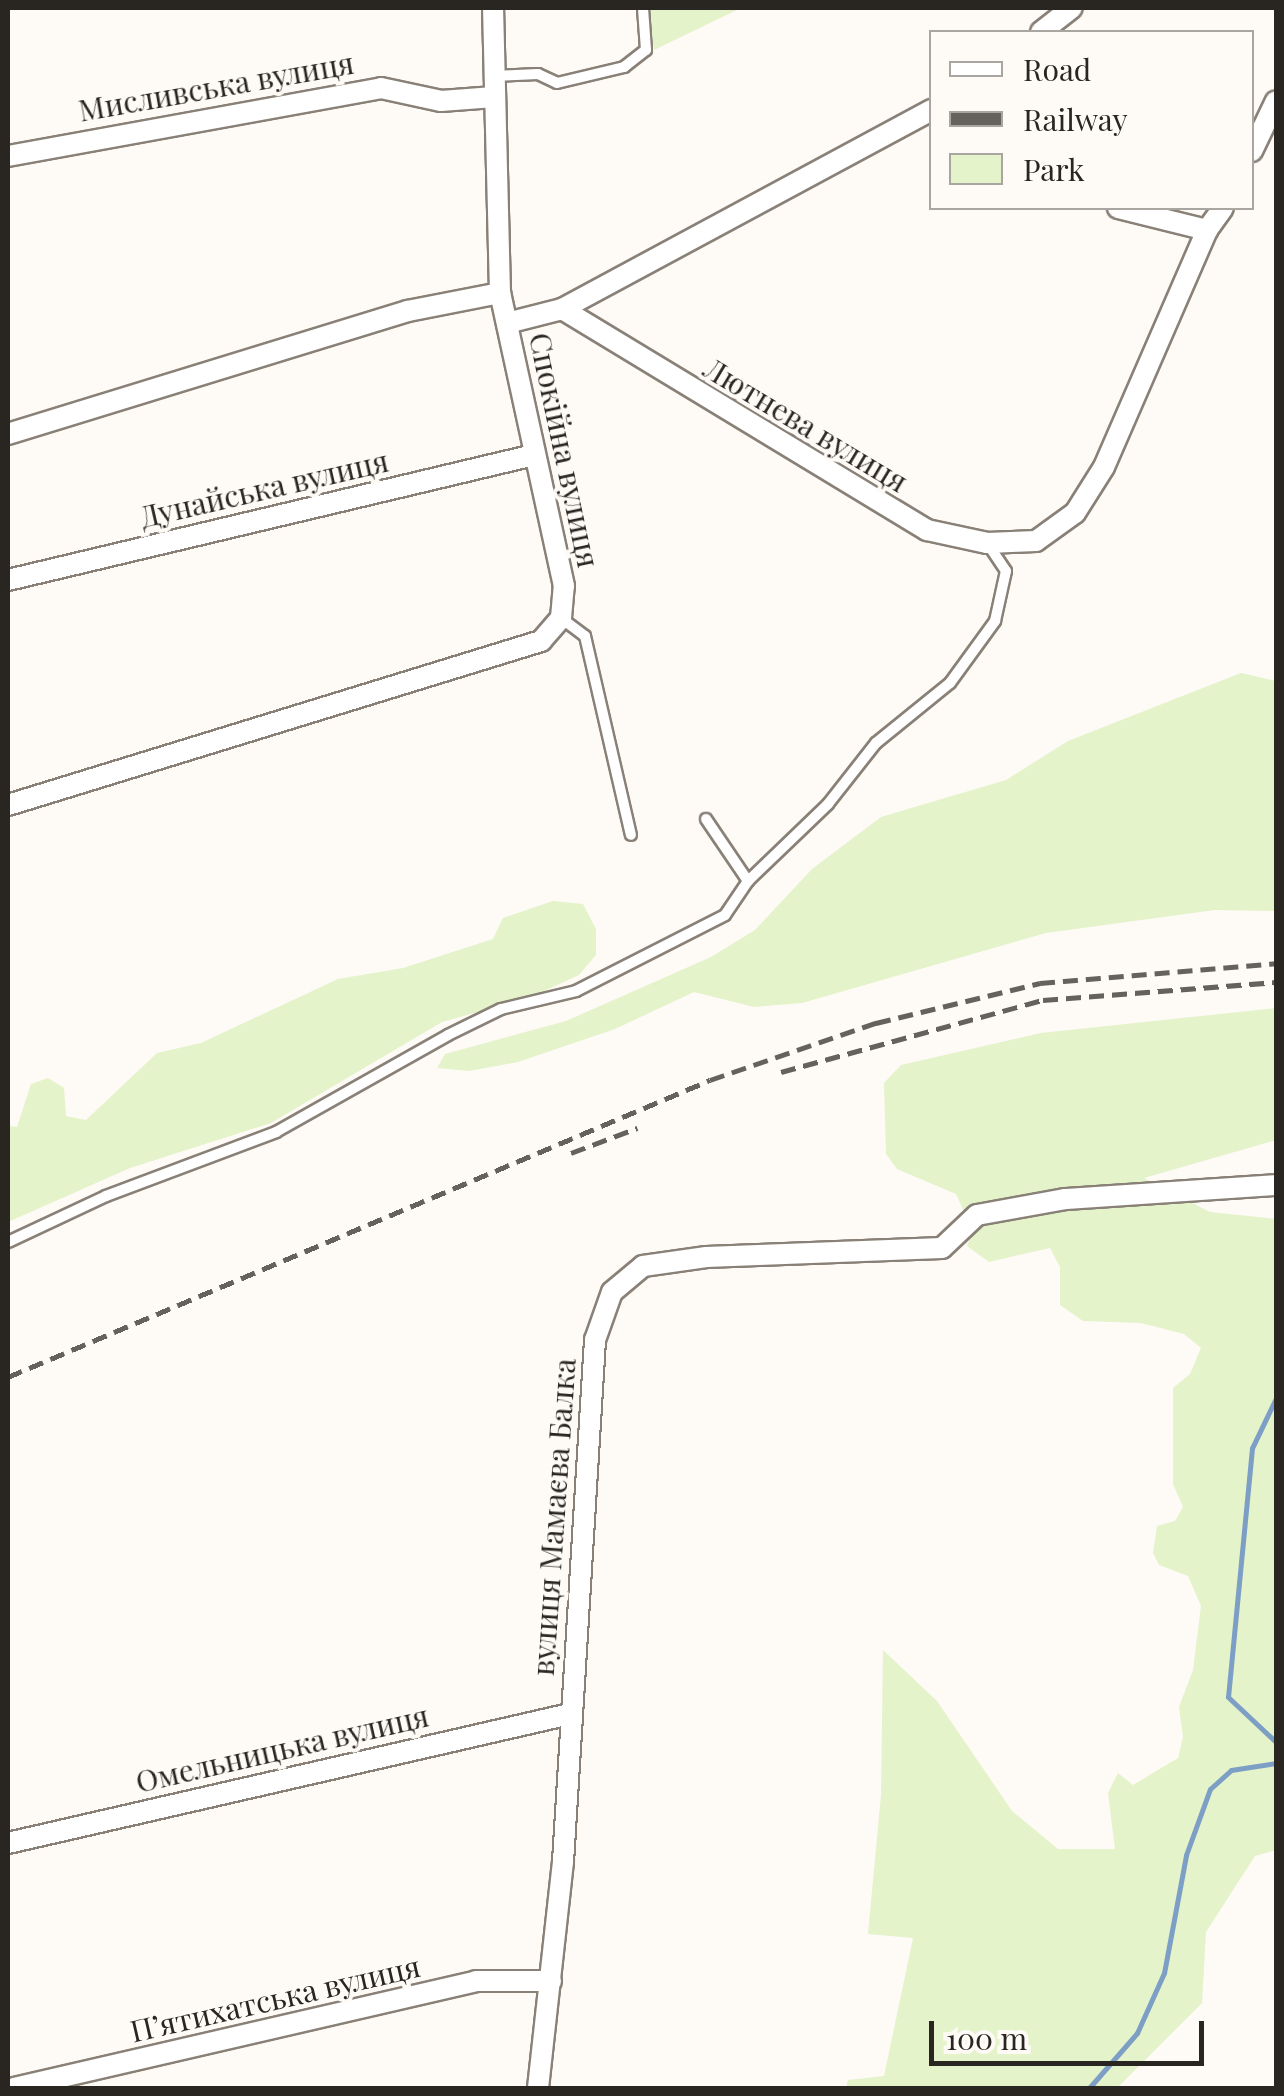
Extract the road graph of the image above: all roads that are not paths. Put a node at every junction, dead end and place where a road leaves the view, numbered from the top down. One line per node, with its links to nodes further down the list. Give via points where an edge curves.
1 (493, 8): 5 (street, Спокійна вулиця)
2 (643, 8): 5 (lane, via 646,50 624,66 558,82 538,74)
3 (1072, 8): 4 (street)
4 (1044, 30)
5 (493, 86): 9 (street, Мисливська вулиця, via 441,101 382,88); 13 (street, Спокійна вулиця)
6 (1276, 101): 8 (street)
7 (929, 112): 14 (street)
8 (1254, 148)
9 (8, 156)
10 (1126, 210): 12 (street)
11 (1222, 210): 12 (street)
12 (1207, 230): 18 (street, Лютнева вулиця, via 1104,467 1066,522 1036,541)
13 (500, 293): 15 (street, Спокійна вулиця); 16 (street, via 408,311)
14 (562, 309): 15 (street); 18 (street, Лютнева вулиця, via 927,530)
15 (508, 323): 17 (street, Спокійна вулиця)
16 (8, 434)
17 (534, 455): 19 (street, Дунайська вулиця); 20 (street, Спокійна вулиця, via 564,586)
18 (987, 543): 24 (lane, via 1006,570 1004,597 972,652 950,683 876,744 828,804)
19 (8, 580)
20 (561, 618): 21 (street, via 541,640); 23 (lane, via 586,636)
21 (8, 805)
22 (706, 819): 24 (lane)
23 (631, 835)
24 (748, 881): 26 (lane, via 725,915 592,984 501,1009 362,1078 276,1132 106,1196)
25 (1276, 1186): 27 (street, вулиця Мамаєва Балка, via 1064,1199 976,1214 942,1248 706,1256 642,1266 612,1292 595,1340)
26 (8, 1242)
27 (570, 1714): 28 (street, Омельницька вулиця); 29 (street, вулиця Мамаєва Балка)
28 (8, 1843)
29 (551, 1981): 30 (street, Пʼятихатська вулиця, via 476,1981); 31 (street, вулиця Мамаєва Балка)
30 (14, 2088)
31 (538, 2088)

